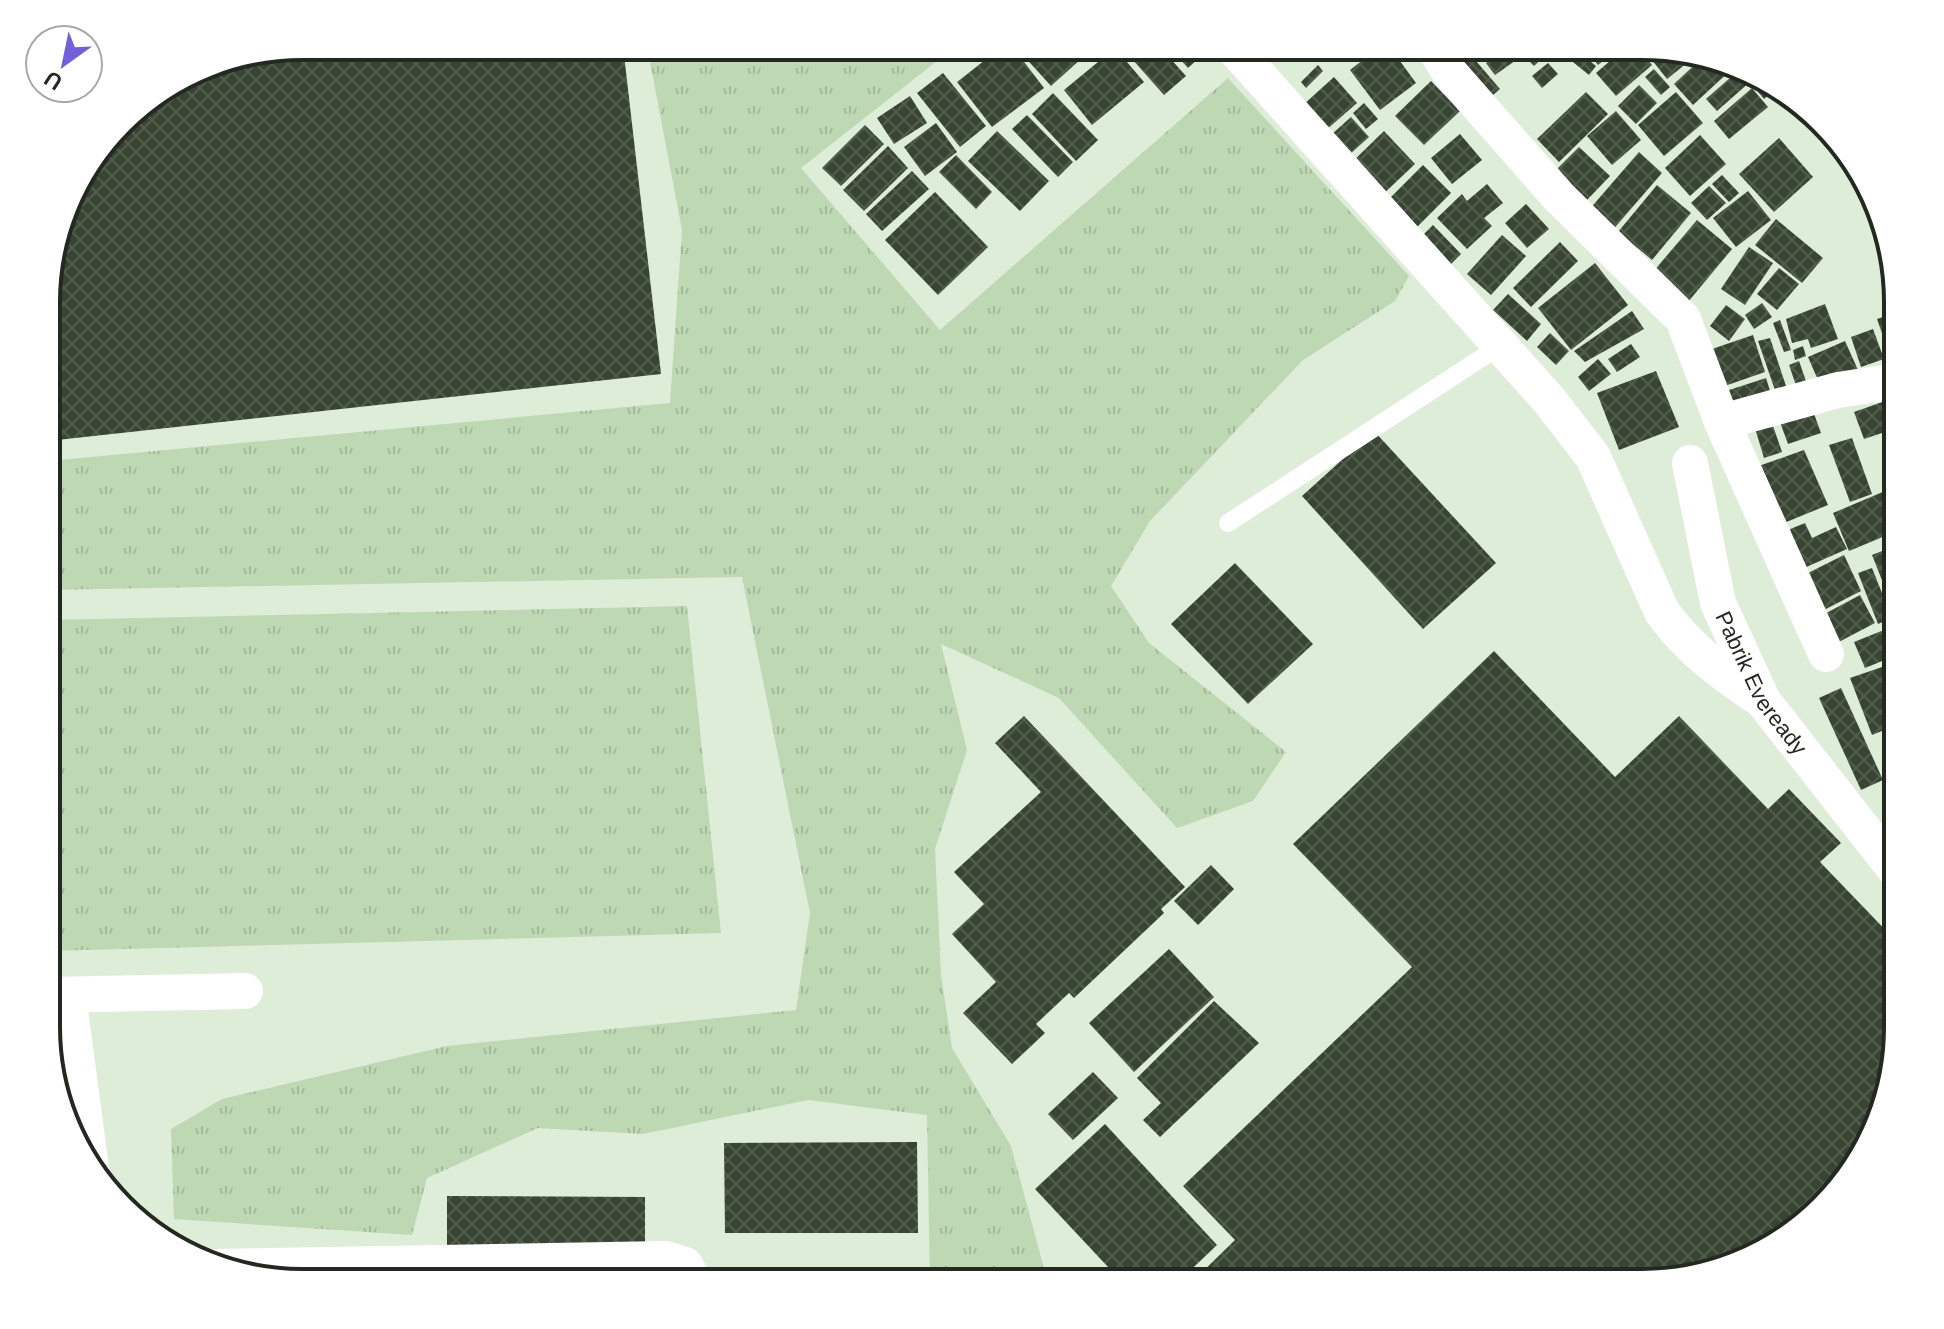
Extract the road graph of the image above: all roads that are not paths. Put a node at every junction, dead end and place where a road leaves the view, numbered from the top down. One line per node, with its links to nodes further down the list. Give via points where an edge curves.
1 (1245, 61): 3 (street)
2 (1442, 61): 5 (street, via 1559,197 1683,319)
3 (1500, 346): 7 (lane); 9 (street, via 1593,457 1662,612 1678,634 1698,655)
4 (1883, 383): 5 (street)
5 (1722, 422): 8 (street)
6 (1690, 463): 9 (street, Pabrik Eveready, via 1718,603)
7 (1228, 523)
8 (1826, 654)
9 (1763, 701): 10 (street, Pabrik Eveready)
10 (1883, 854)
11 (245, 991): 12 (street)
12 (61, 995)
13 (61, 1010): 14 (street)
14 (84, 1132)
15 (270, 1266): 16 (street, via 666,1259)
16 (687, 1268)

